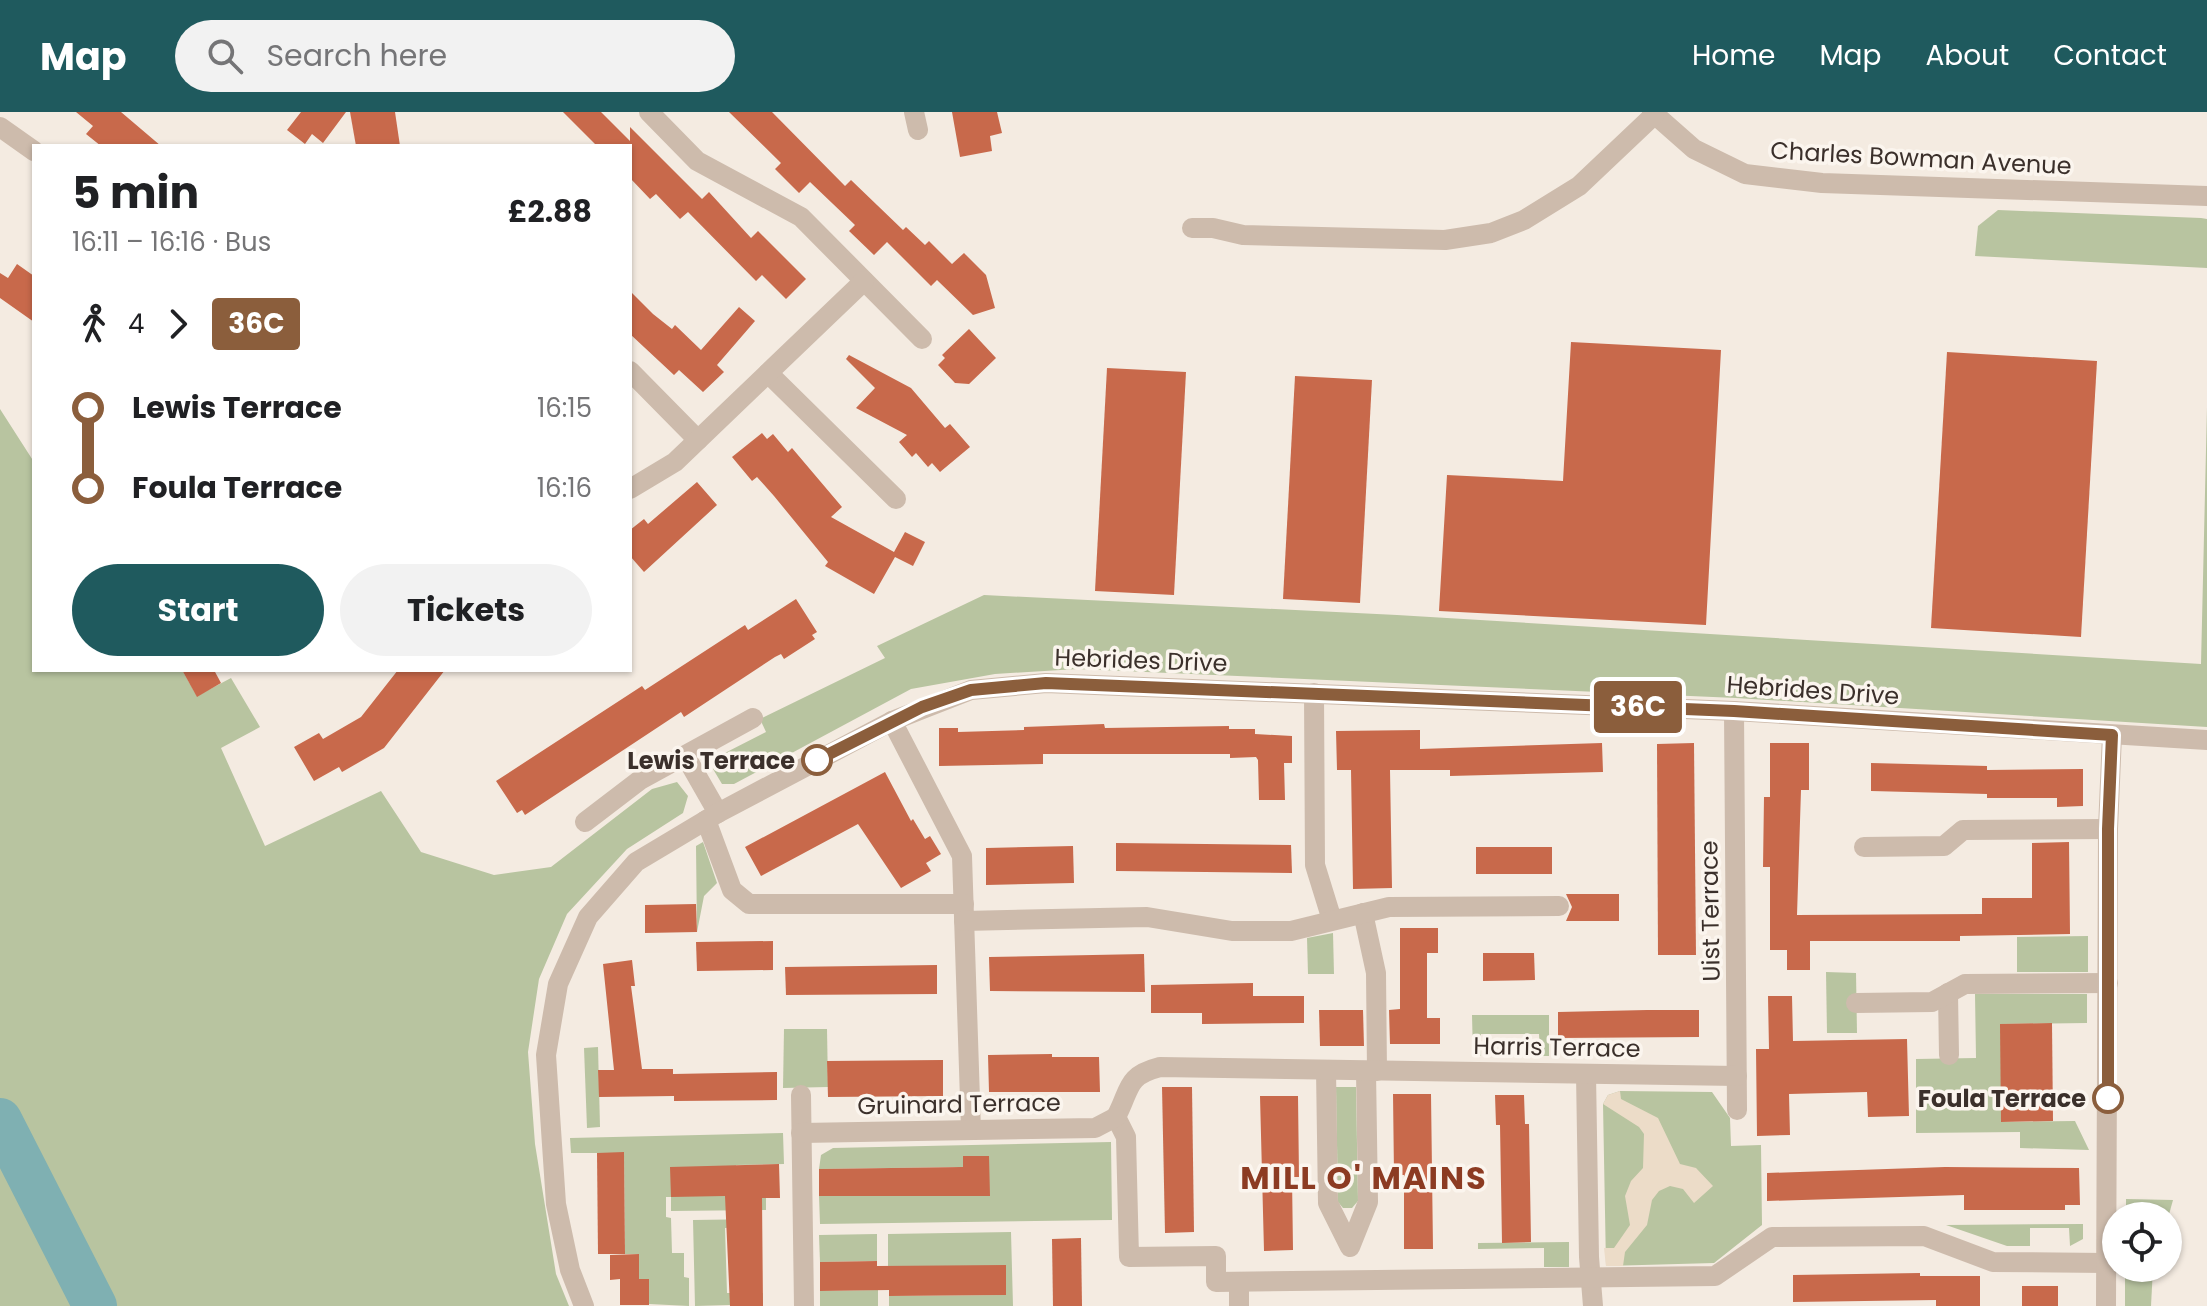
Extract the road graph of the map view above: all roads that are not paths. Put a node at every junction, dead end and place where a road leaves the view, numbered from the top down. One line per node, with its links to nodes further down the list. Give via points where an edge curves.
1 (649, 112): 7 (street, via 697,161 801,217)
2 (1653, 113): 5 (street, Charles Bowman Avenue, via 1694,149 1745,174 1822,183); 6 (street, via 1579,186 1524,220 1491,233 1445,240 1243,235)
3 (0, 127): 4 (street)
4 (32, 150)
5 (2207, 196)
6 (1192, 228)
7 (864, 281): 8 (street); 10 (street)
8 (922, 339)
9 (632, 373): 11 (street)
10 (768, 373): 11 (street); 13 (street)
11 (698, 440): 12 (street, via 675,462)
12 (632, 488)
13 (896, 499)
14 (1314, 693): 15 (street, Hebrides Drive); 17 (street, Hebrides Drive, via 1046,683 971,690); 28 (street, via 1315,865)
15 (1734, 711): 18 (street, Hebrides Drive); 36 (street, Uist Terrace)
16 (753, 718): 20 (street)
17 (892, 721): 21 (street, Hebrides Drive); 26 (street, via 962,856)
18 (2112, 735): 19 (street, Hebrides Drive); 23 (street)
19 (2207, 740)
20 (686, 757): 21 (street); 22 (street, via 640,780)
21 (712, 817): 26 (street, via 732,890 749,904); 49 (street, Hebrides Drive, via 636,862 588,917 558,984 546,1055 556,1204)
22 (585, 822)
23 (2108, 829): 24 (street, via 1963,830 1944,846); 29 (street)
24 (1864, 847)
25 (1559, 906): 27 (street, via 1389,907)
26 (964, 913): 28 (street, via 1147,917 1247,931 1291,931); 40 (street)
27 (1363, 913): 28 (street); 34 (street, via 1376,973)
28 (1332, 920)
29 (2108, 983): 30 (street, via 1965,984); 42 (street)
30 (1948, 993): 31 (street, via 1932,1002); 32 (street)
31 (1856, 1003)
32 (1949, 1055)
33 (1326, 1070): 34 (street, Harris Terrace); 39 (street, Harris Terrace, via 1160,1067 1141,1072 1129,1084); 43 (street, via 1328,1203)
34 (1372, 1071): 35 (street, Harris Terrace); 43 (street, via 1368,1202)
35 (1586, 1074): 36 (street, Harris Terrace); 45 (street)
36 (1737, 1076): 38 (street, Uist Terrace)
37 (801, 1095): 41 (street)
38 (1737, 1110)
39 (1116, 1117): 40 (street, Gruinard Terrace, via 1095,1128); 47 (street, via 1126,1137 1129,1257 1216,1256 1216,1282)
40 (971, 1130): 41 (street, Gruinard Terrace)
41 (801, 1133): 50 (street)
42 (2106, 1202)
43 (1350, 1247): 46 (street)
44 (2102, 1263): 45 (street, via 1993,1262 1924,1236 1772,1237 1715,1276)
45 (1593, 1278): 46 (street); 52 (street)
46 (1350, 1281): 47 (street)
47 (1239, 1282): 51 (street)
48 (2106, 1282): 53 (street)
49 (584, 1306)
50 (804, 1306)
51 (1239, 1306)
52 (1593, 1306)
53 (2106, 1306)

